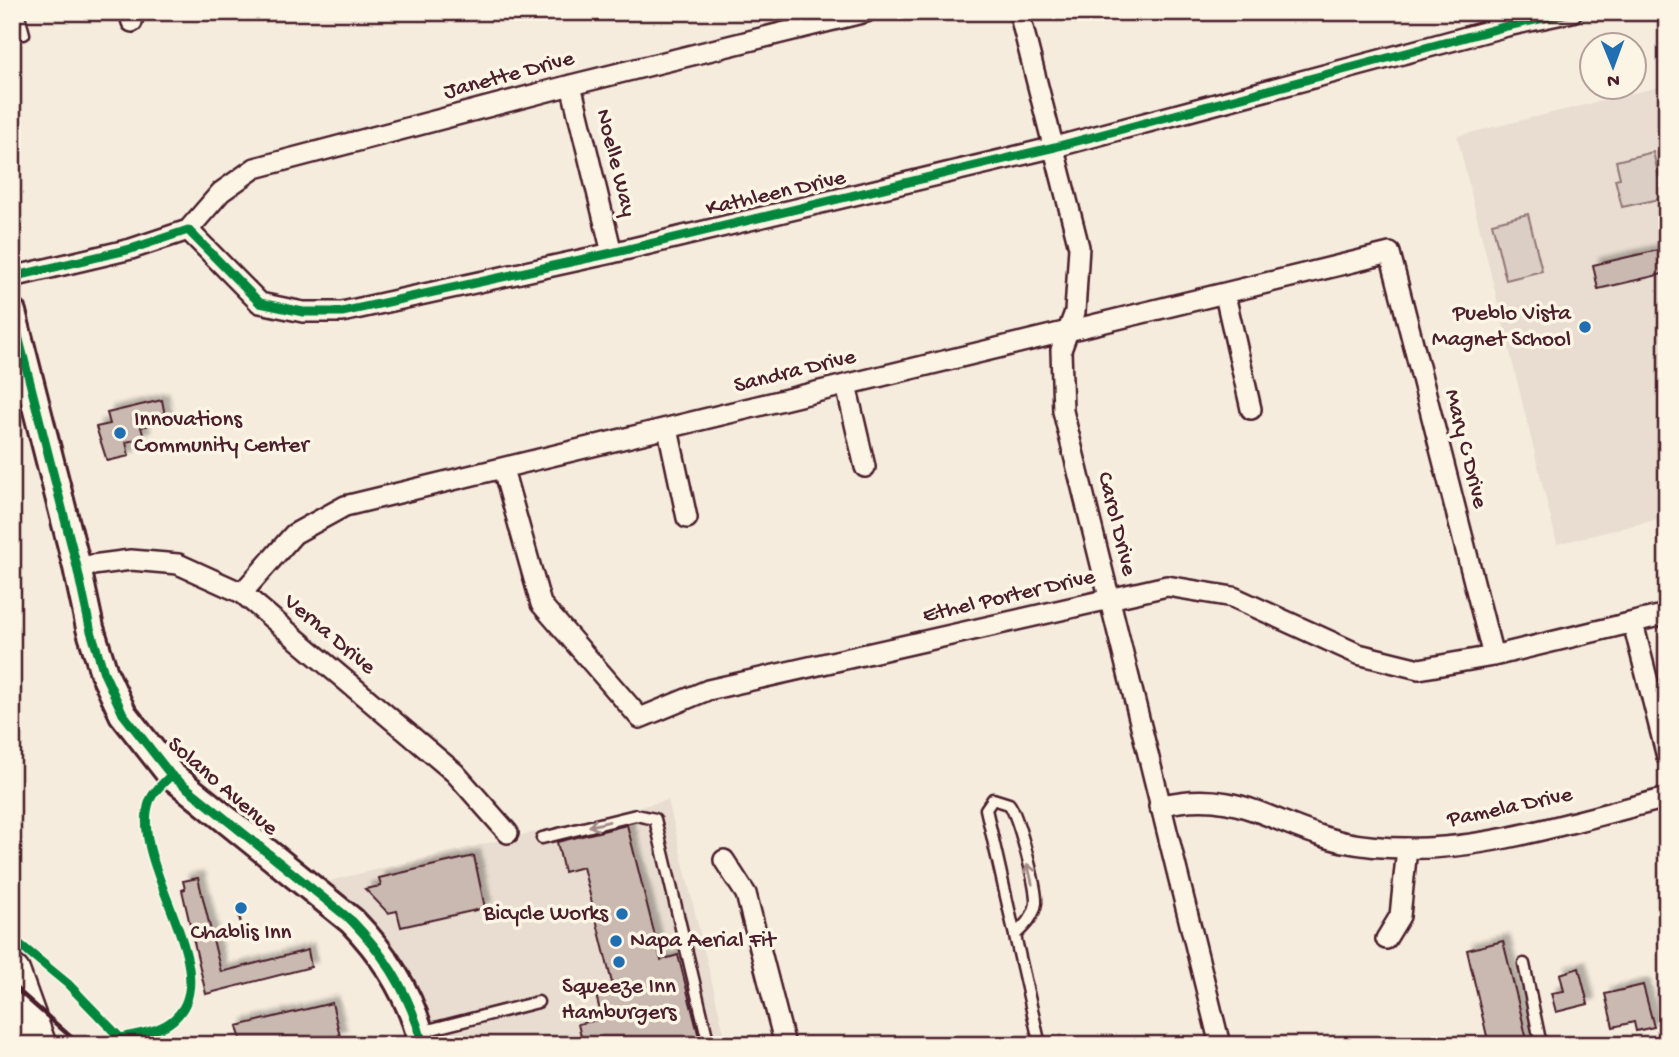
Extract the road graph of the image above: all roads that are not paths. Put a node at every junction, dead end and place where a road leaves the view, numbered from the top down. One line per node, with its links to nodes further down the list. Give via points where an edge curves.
1 (19, 12): 5 (lane)
2 (866, 12): 6 (street, Janette Drive)
3 (1019, 12): 7 (street, Carol Drive)
4 (1572, 12): 7 (street, Kathleen Drive)
5 (24, 34)
6 (571, 85): 8 (street, Janette Drive, via 255,168 221,192); 9 (street, Noelle Way)
7 (1055, 147): 9 (street, Kathleen Drive); 14 (street, Carol Drive, via 1079,247 1074,312)
8 (188, 230): 9 (street, Kathleen Drive, via 260,303 303,312 342,312); 11 (street, via 131,249)
9 (612, 253)
10 (1390, 253): 12 (street, Sandra Drive); 26 (street, Mary C Drive)
11 (12, 277)
12 (1226, 295): 14 (street, Sandra Drive); 16 (street)
13 (12, 312): 21 (street, Solano Avenue)
14 (1067, 332): 15 (street, Sandra Drive); 23 (street, Carol Drive, via 1061,350 1063,411)
15 (846, 385): 17 (street, Sandra Drive); 18 (street)
16 (1251, 409)
17 (668, 429): 19 (street, Sandra Drive); 20 (street)
18 (865, 467)
19 (503, 470): 22 (street, Sandra Drive, via 345,506 294,534); 23 (street, Ethel Porter Drive, via 541,604 640,718 708,690)
20 (687, 518)
21 (77, 567): 22 (street, Verna Drive, via 131,559 178,564); 39 (street, Solano Avenue, via 104,673 123,714 151,753 171,775 352,921 376,946 396,975)
22 (242, 593): 30 (street, Verna Drive, via 455,773)
23 (1109, 599): 26 (street, Ethel Porter Drive, via 1167,586 1233,597 1358,654 1419,669); 29 (street, Carol Drive)
24 (1667, 614): 25 (street, Ethel Porter Drive)
25 (1633, 623): 26 (street, Ethel Porter Drive); 27 (street)
26 (1493, 656)
27 (1667, 757)
28 (1667, 798): 32 (street, Pamela Drive, via 1465,846)
29 (1159, 806): 32 (street, Pamela Drive, via 1179,801 1231,801 1343,842); 44 (street, Carol Drive)
30 (508, 833)
31 (542, 838): 41 (lane, one-way to 31, via 655,819 636,815)
32 (1406, 848): 35 (street, via 1400,916)
33 (724, 860): 42 (street, via 746,894)
34 (1016, 935): 34 (lane, one-way to 34, via 1033,914 1036,899 1017,819 1009,804 993,799 986,809); 43 (lane)
35 (1386, 939)
36 (1524, 964): 45 (lane)
37 (12, 973): 40 (highway)
38 (538, 1002): 39 (lane)
39 (422, 1038)
40 (38, 1045)
41 (709, 1045)
42 (785, 1045)
43 (1040, 1045)
44 (1220, 1045)
45 (1541, 1045)

